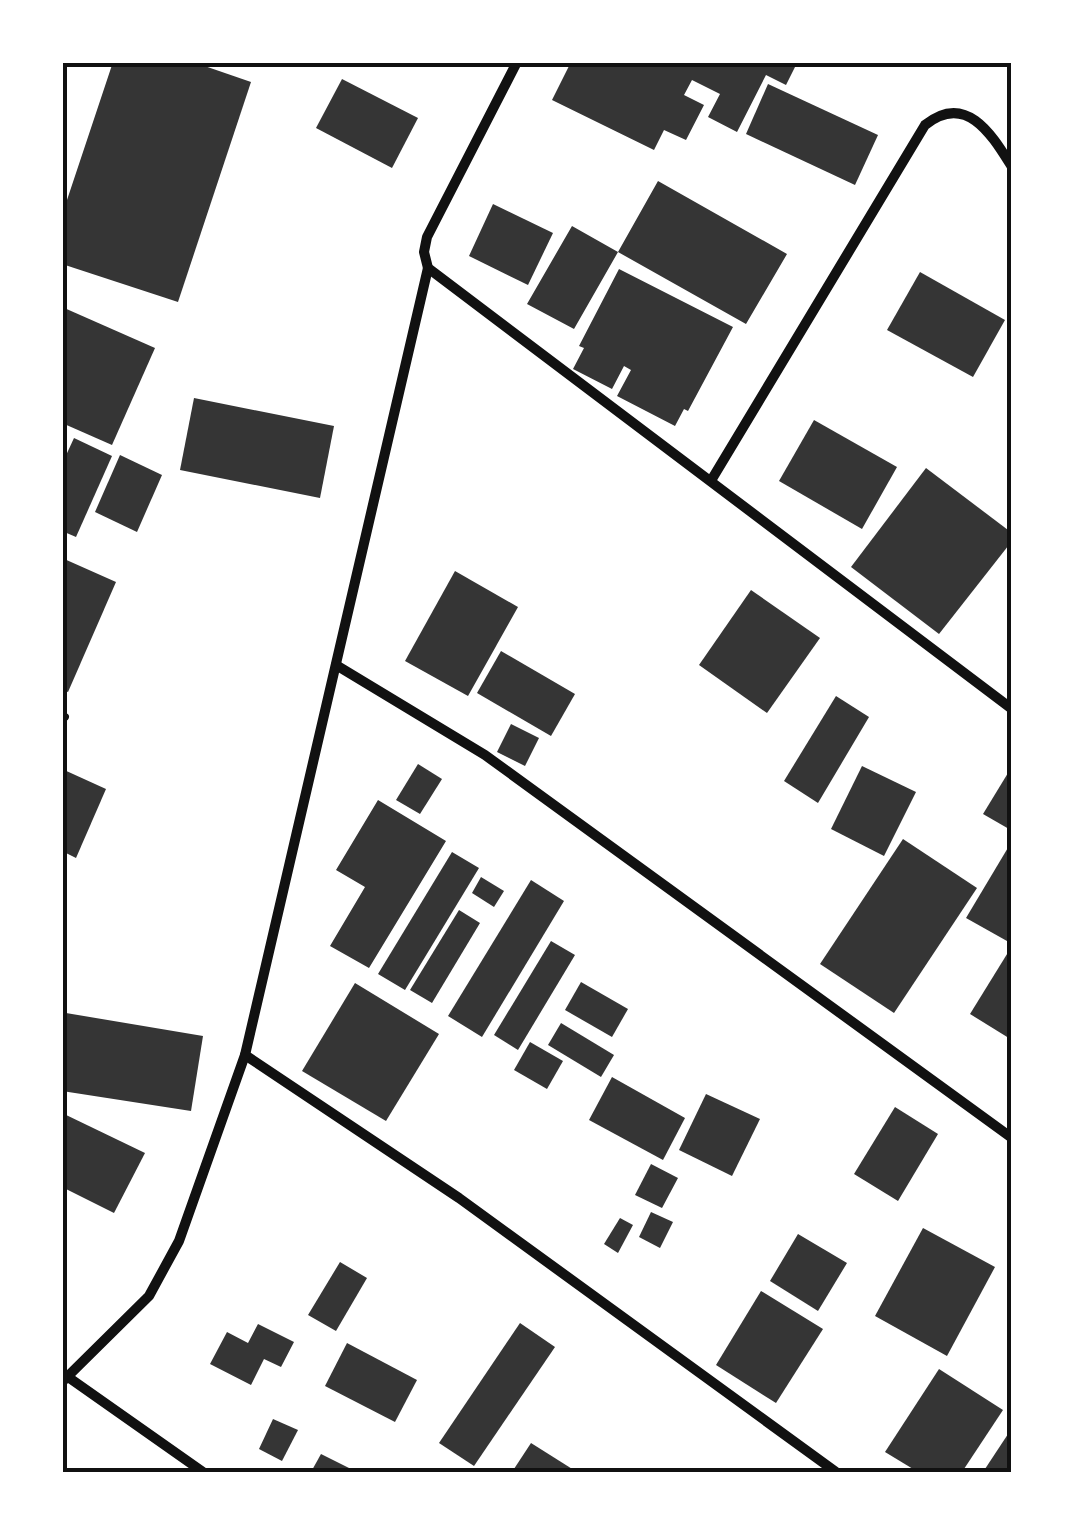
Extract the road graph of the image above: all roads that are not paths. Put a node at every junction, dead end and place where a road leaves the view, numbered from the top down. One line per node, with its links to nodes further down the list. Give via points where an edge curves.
1 (517, 62): 3 (street, via 427,237)
2 (1012, 167): 4 (street, via 976,119 946,116 926,125)
3 (428, 268): 4 (street); 5 (street)
4 (712, 478): 6 (street)
5 (336, 665): 7 (street); 8 (street, via 485,756)
6 (1012, 709)
7 (244, 1055): 9 (street, via 179,1241 149,1296); 11 (street, via 460,1198)
8 (1012, 1138)
9 (65, 1379): 10 (street)
10 (204, 1472)
11 (836, 1472)

